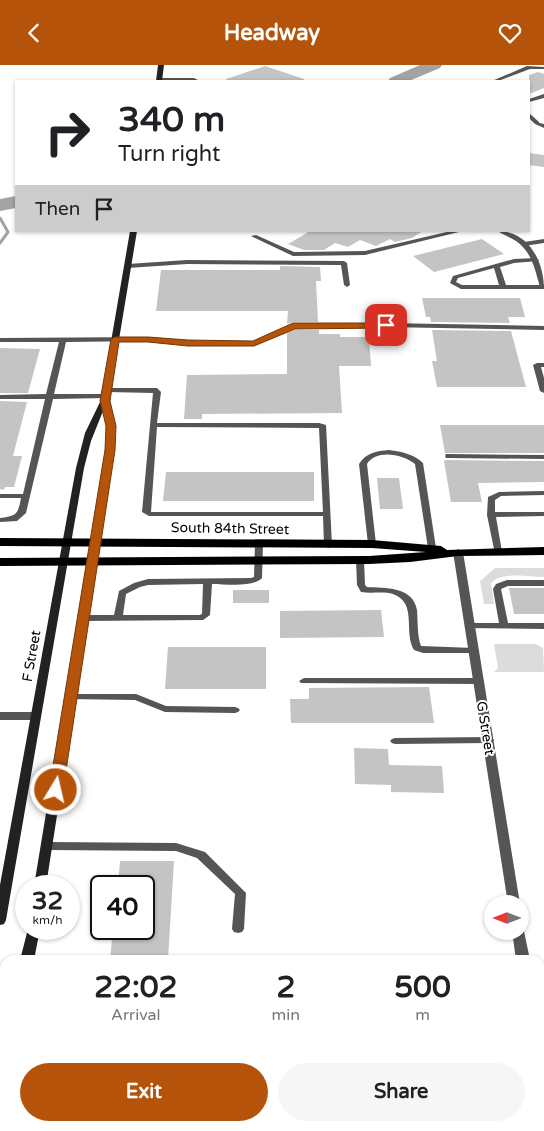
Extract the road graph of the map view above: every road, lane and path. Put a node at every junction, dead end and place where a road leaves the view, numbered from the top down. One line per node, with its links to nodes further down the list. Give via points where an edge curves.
1 (161, 65): 3 (street)
2 (544, 68): 5 (lane, via 529,67)
3 (159, 80): 4 (lane)
4 (196, 80)
5 (496, 80)
6 (544, 95): 7 (lane)
7 (530, 101)
8 (530, 116): 9 (lane)
9 (537, 123): 10 (street)
10 (544, 126)
11 (134, 232): 18 (street, F Street)
12 (457, 232): 14 (lane, via 364,253 293,254)
13 (503, 232): 16 (street)
14 (254, 236)
15 (544, 241): 16 (lane)
16 (524, 244): 17 (street)
17 (539, 262): 19 (lane, via 514,261); 22 (street)
18 (128, 266): 20 (lane, via 188,262 344,263); 24 (street, F Street)
19 (497, 266): 21 (lane); 21 (lane, via 452,280 461,287)
20 (347, 285)
21 (503, 287): 22 (lane)
22 (544, 287)
23 (544, 328): 24 (lane, via 293,326 254,343)
24 (115, 339): 26 (lane); 29 (street, F Street)
25 (0, 340): 26 (lane)
26 (62, 340): 31 (lane)
27 (544, 365): 28 (lane, via 538,365)
28 (544, 391)
29 (106, 396): 31 (lane); 32 (lane, via 154,390 157,392); 43 (street, F Street, via 86,441); 44 (street, F Street, via 111,426 110,450)
30 (0, 397): 31 (lane)
31 (48, 397): 37 (lane)
32 (153, 425): 38 (lane, via 323,427); 38 (lane, via 146,512 149,514)
33 (449, 456): 34 (lane)
34 (544, 457)
35 (544, 493): 40 (lane, via 499,494 491,499)
36 (0, 496): 37 (lane)
37 (26, 496): 41 (lane, via 19,517)
38 (327, 514): 47 (lane)
39 (544, 514): 40 (lane)
40 (491, 515): 51 (lane)
41 (0, 520)
42 (0, 542): 43 (main road, South 84th Street)
43 (66, 542): 44 (main road, South 84th Street); 53 (street, F Street)
44 (96, 543): 45 (main road, South 84th Street); 54 (street, F Street)
45 (258, 544): 47 (main road, South 84th Street); 55 (lane)
46 (372, 544): 47 (main road, South 84th Street); 48 (main road, South 84th Street); 48 (lane, via 363,464 372,455 400,453 419,463)
47 (328, 545)
48 (432, 548): 50 (main road, South 84th Street)
49 (544, 551): 51 (main road, South 84th Street)
50 (458, 552): 51 (main road, South 84th Street); 52 (main road, South 84th Street); 61 (street, G Street)
51 (498, 552)
52 (360, 560): 55 (main road, South 84th Street); 64 (lane, via 364,589 394,591 411,604 417,648)
53 (63, 561): 54 (main road, South 84th Street); 56 (main road, South 84th Street); 70 (street, F Street)
54 (93, 561): 55 (main road, South 84th Street); 59 (street, F Street)
55 (259, 561): 57 (lane, via 258,577 253,581)
56 (0, 562)
57 (208, 581): 60 (lane, via 137,585 122,593); 60 (lane, via 206,615 200,618)
58 (544, 583): 62 (lane, via 499,586)
59 (84, 618): 60 (lane); 67 (street, F Street)
60 (118, 618)
61 (470, 626): 62 (lane); 64 (street, G Street)
62 (504, 626): 63 (lane)
63 (544, 626)
64 (474, 651): 66 (street, G Street)
65 (304, 681): 66 (lane)
66 (479, 681): 72 (street, G Street)
67 (71, 697): 68 (lane, via 136,697 165,709); 73 (street, F Street)
68 (235, 710)
69 (0, 716): 70 (street)
70 (36, 716): 76 (street, F Street)
71 (395, 741): 72 (lane)
72 (488, 741): 75 (street, G Street)
73 (47, 846): 74 (street, F Street); 77 (lane, via 176,847 201,855 241,893)
74 (42, 875)
75 (513, 895)
76 (0, 920)
77 (238, 929)
78 (32, 940): 80 (street)
79 (520, 940): 81 (street)
80 (29, 955)
81 (522, 955)

